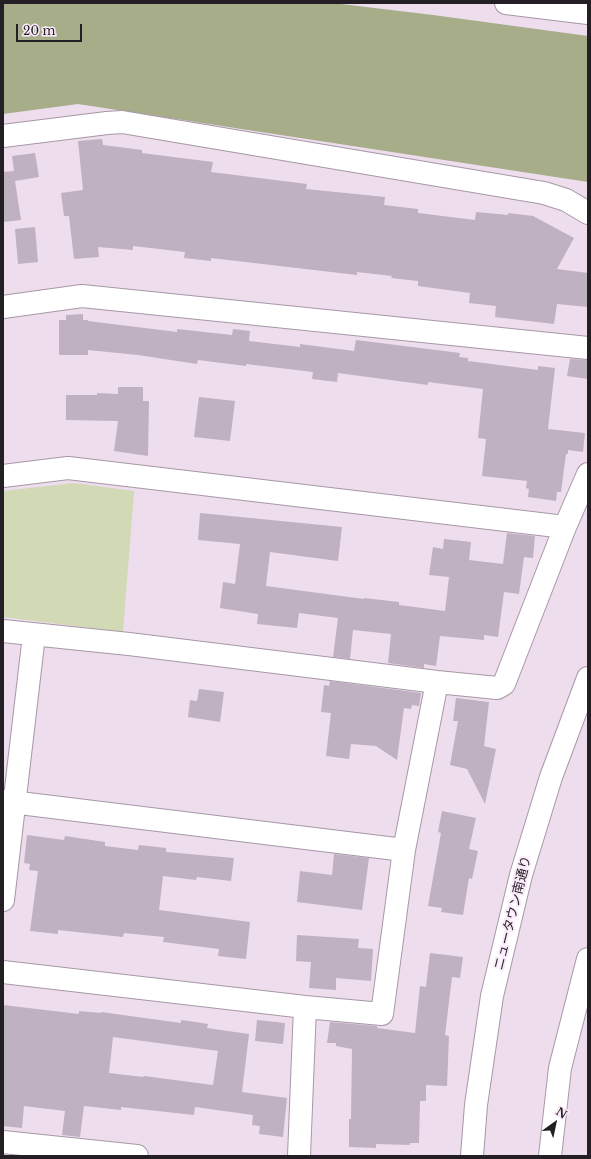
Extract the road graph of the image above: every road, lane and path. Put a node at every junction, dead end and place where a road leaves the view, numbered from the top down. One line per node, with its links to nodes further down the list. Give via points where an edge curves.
1 (506, 3): 2 (street)
2 (588, 13)
3 (3, 136): 4 (street, via 122,122 544,193 566,200)
4 (588, 213)
5 (3, 307): 6 (street, via 82,296)
6 (588, 348)
7 (588, 474): 9 (street)
8 (3, 476): 9 (street, via 68,468)
9 (565, 527): 13 (street, via 504,684 497,688)
10 (3, 631): 11 (street)
11 (34, 635): 13 (street, via 129,644); 14 (street)
12 (588, 678): 23 (street, ニュータウン南通り, via 551,777 521,875 492,996 476,1105)
13 (437, 682): 15 (street)
14 (9, 802): 15 (street); 16 (street)
15 (404, 850): 19 (street, via 382,1014)
16 (3, 900)
17 (588, 959): 24 (street, via 560,1068)
18 (3, 972): 19 (street)
19 (305, 1006): 22 (street)
20 (3, 1142): 21 (street)
21 (137, 1156)
22 (299, 1156)
23 (472, 1156)
24 (550, 1156)

